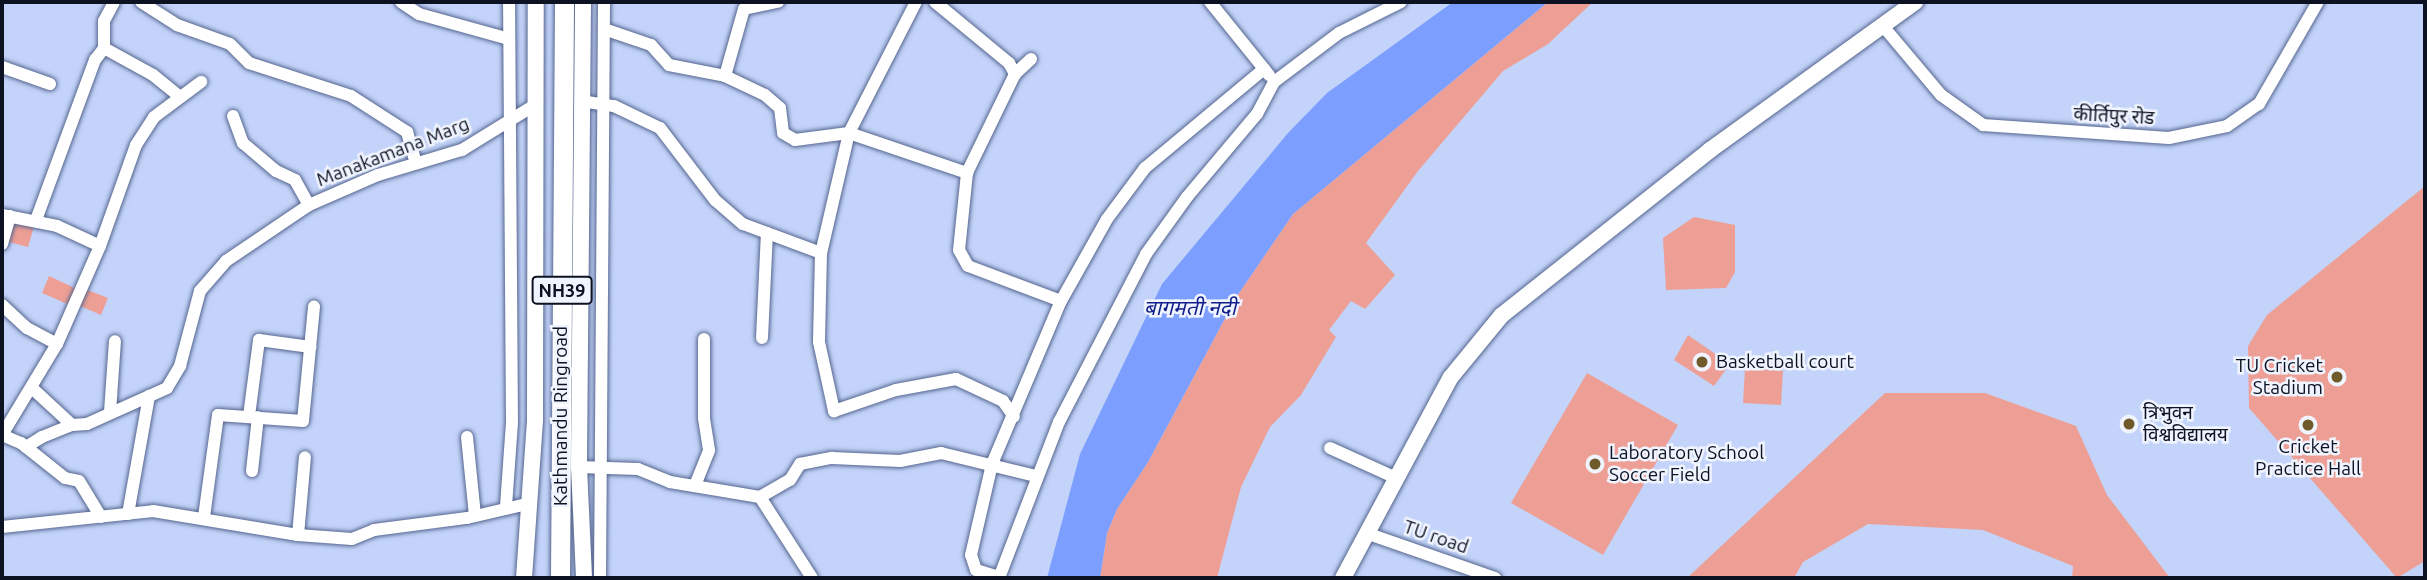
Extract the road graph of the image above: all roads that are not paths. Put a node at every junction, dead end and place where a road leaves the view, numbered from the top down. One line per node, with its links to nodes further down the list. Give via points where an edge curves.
1 (114, 2): 21 (street, via 104,21)
2 (141, 2): 37 (street, via 177,25 230,44 249,63 351,96 407,132)
3 (401, 2): 20 (street, via 419,14)
4 (509, 2): 20 (street)
5 (536, 2): 33 (main road)
6 (550, 2): 83 (highway, Kathmandu Ringroad / NH39)
7 (564, 2): 84 (highway, Kathmandu Ringroad / NH39)
8 (583, 2): 31 (main road)
9 (604, 2): 19 (street)
10 (778, 2): 17 (street)
11 (916, 2): 36 (street)
12 (935, 2): 25 (street, via 1009,63)
13 (1210, 2): 24 (street)
14 (1401, 2): 28 (street, via 1339,33)
15 (1915, 2): 18 (main road)
16 (2318, 2): 18 (street, कीर्तिपुर रोड, via 2259,104 2227,126 2169,138 1983,125 1941,95)
17 (739, 6): 26 (street)
18 (1883, 26): 70 (main road, via 1710,150 1502,316 1451,377)
19 (604, 29): 26 (street, via 651,46 669,65); 32 (street)
20 (509, 39): 35 (street)
21 (103, 48): 30 (street, via 153,75); 41 (street)
22 (1031, 59): 25 (street)
23 (2, 67): 29 (street)
24 (1264, 69): 28 (street); 46 (street, via 1146,168 1107,219)
25 (1015, 75): 38 (street)
26 (725, 76): 36 (street, via 780,108 783,133 795,140)
27 (201, 82): 30 (street)
28 (1274, 82): 69 (street, via 1257,114 1146,254 1091,355)
29 (50, 84)
30 (178, 95): 44 (street, via 154,117 136,145)
31 (582, 101): 32 (street); 67 (main road)
32 (605, 104): 42 (street, via 660,128 715,200 743,224); 66 (street)
33 (535, 105): 35 (street, Manakamana Marg); 73 (main road, via 535,419)
34 (233, 116): 39 (street, via 243,143 276,171 295,180)
35 (509, 125): 37 (street, Manakamana Marg, via 462,150); 74 (street, via 512,423)
36 (849, 133): 38 (street); 45 (street)
37 (416, 163): 39 (street, Manakamana Marg, via 377,174)
38 (967, 173): 46 (street, via 961,258 968,266)
39 (309, 205): 55 (street, Manakamana Marg, via 226,261 200,291 180,366 167,388)
40 (6, 215): 41 (street); 43 (street)
41 (36, 220): 44 (street)
42 (767, 233): 45 (street); 49 (street)
43 (2, 244)
44 (100, 246): 52 (street)
45 (821, 253): 58 (street, via 819,342 834,411 896,390 956,379 1003,401)
46 (1061, 301): 58 (street)
47 (2, 305): 52 (street, via 27,328)
48 (314, 307): 53 (street)
49 (762, 338)
50 (704, 339): 71 (street, via 709,450)
51 (115, 341): 56 (street)
52 (57, 344): 54 (street)
53 (311, 347): 57 (street, via 303,421); 57 (street, via 259,340)
54 (33, 389): 59 (street); 60 (street, via 16,406)
55 (149, 396): 56 (street, Manakamana Marg); 75 (street)
56 (110, 412): 59 (street, Manakamana Marg, via 87,424)
57 (253, 416): 68 (street); 78 (street, via 218,415)
58 (1014, 417): 65 (street)
59 (72, 425): 62 (street, Manakamana Marg)
60 (2, 435): 62 (street)
61 (467, 437): 76 (street)
62 (26, 447): 77 (street, via 65,478 79,481)
63 (1330, 448): 70 (street)
64 (305, 457): 81 (street)
65 (992, 464): 69 (street); 72 (street, via 941,453 900,461 815,460 800,464 790,480); 88 (street, via 971,555 976,570)
66 (602, 466): 67 (street); 71 (street, via 638,469 670,482); 86 (street)
67 (579, 467): 85 (main road)
68 (251, 471)
69 (1036, 476): 88 (street)
70 (1396, 478): 80 (main road)
71 (696, 483): 72 (street)
72 (761, 497): 87 (street)
73 (527, 504): 74 (street); 82 (main road)
74 (506, 506): 76 (street)
75 (128, 514): 77 (street); 78 (street, via 153,511)
76 (475, 516): 81 (street, via 374,530 352,539)
77 (101, 517): 79 (street)
78 (204, 517): 81 (street)
79 (2, 527)
80 (1366, 533): 89 (main road); 90 (street, TU road)
81 (298, 535)
82 (524, 578)
83 (548, 578)
84 (561, 578)
85 (584, 578)
86 (600, 578)
87 (812, 578)
88 (999, 578)
89 (1343, 578)
90 (1494, 578)

